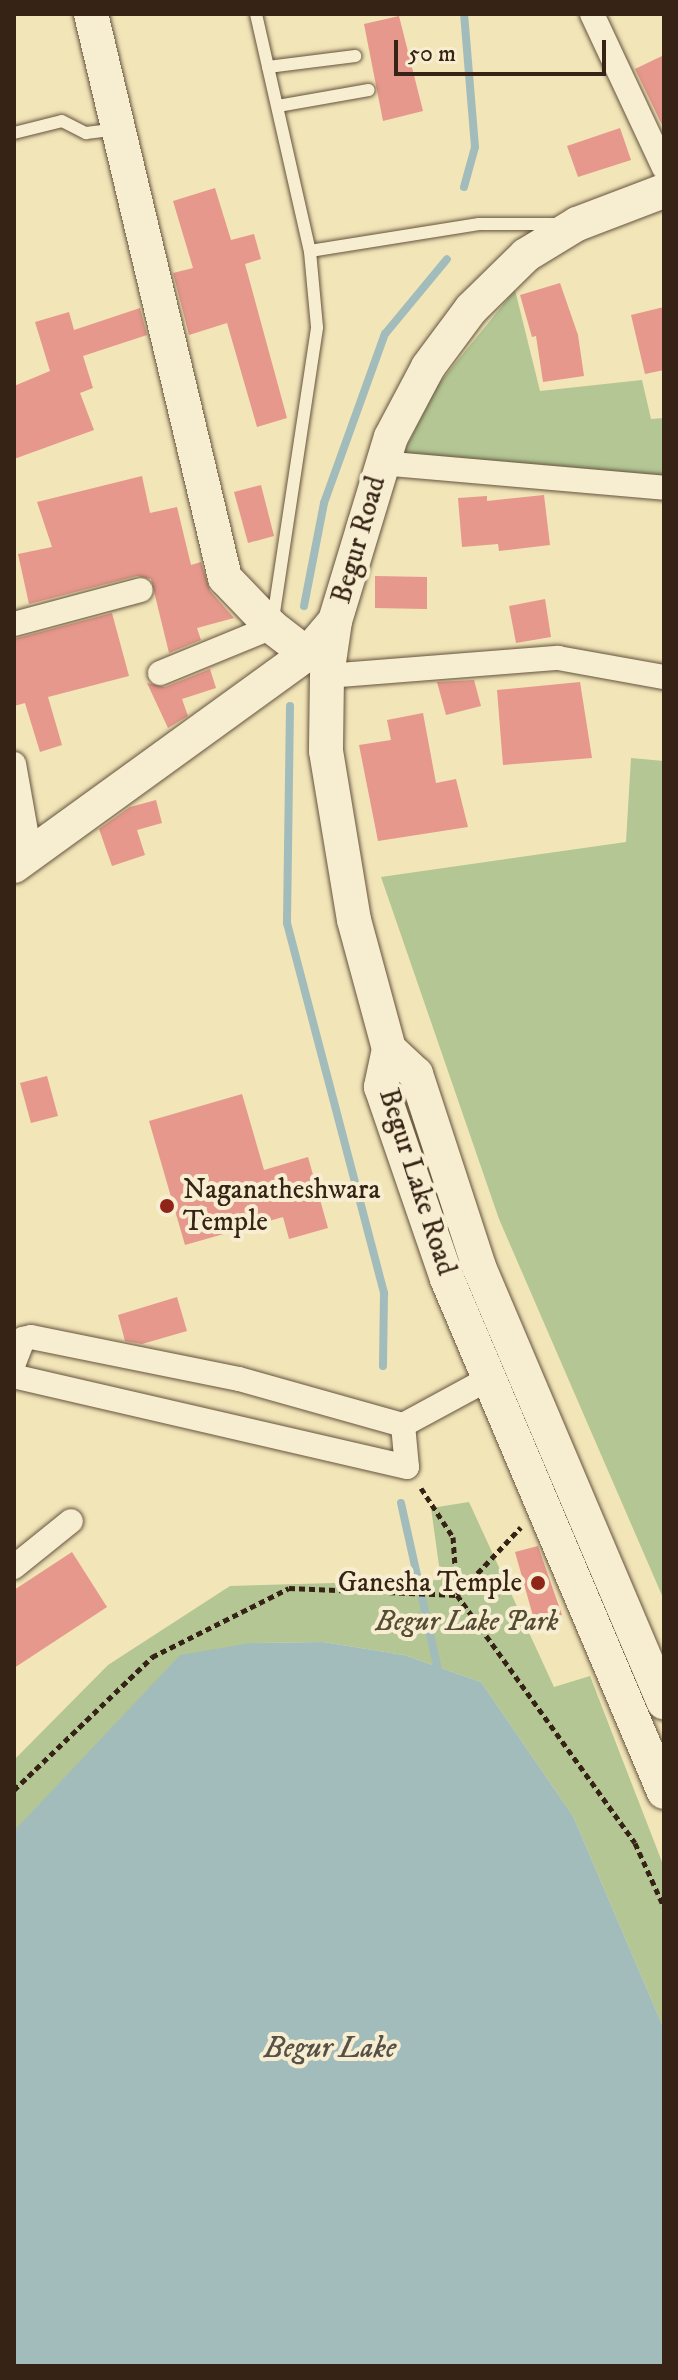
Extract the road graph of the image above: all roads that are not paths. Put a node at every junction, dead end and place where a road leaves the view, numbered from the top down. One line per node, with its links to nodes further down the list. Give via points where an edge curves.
1 (91, 14): 8 (main road)
2 (256, 14): 5 (lane)
3 (592, 14): 10 (street)
4 (355, 56): 5 (lane)
5 (268, 67): 7 (lane)
6 (369, 90): 7 (lane)
7 (278, 106): 13 (lane)
8 (122, 127): 9 (lane, via 86,133 62,121); 18 (main road, via 225,578)
9 (14, 133)
10 (664, 168)
11 (664, 191): 12 (main road, Begur Road)
12 (577, 224): 13 (lane, via 479,224); 14 (main road, Begur Road, via 526,255 471,309 428,367)
13 (310, 251): 18 (lane, via 317,327)
14 (381, 463): 15 (street); 19 (main road, Begur Road)
15 (664, 488)
16 (141, 590): 17 (street)
17 (14, 624)
18 (272, 627): 19 (main road); 20 (street)
19 (317, 665): 21 (street, via 558,658); 23 (main road, Begur Road); 24 (main road, via 339,845)
20 (160, 673)
21 (664, 677)
22 (14, 764): 23 (street)
23 (22, 860)
24 (389, 1049): 27 (main road, Begur Lake Road, via 381,1087 447,1279); 29 (main road, Begur Lake Road, via 416,1074 479,1267)
25 (14, 1363): 28 (street, via 23,1339 31,1337 239,1379)
26 (14, 1376): 28 (street, via 407,1467)
27 (490, 1378): 28 (street); 30 (main road, Begur Lake Road)
28 (403, 1425)
29 (557, 1445): 30 (main road); 33 (main road, Begur Lake Road)
30 (525, 1457): 34 (main road, Begur Lake Road)
31 (71, 1521): 32 (street)
32 (14, 1567)
33 (664, 1702)
34 (664, 1792)

